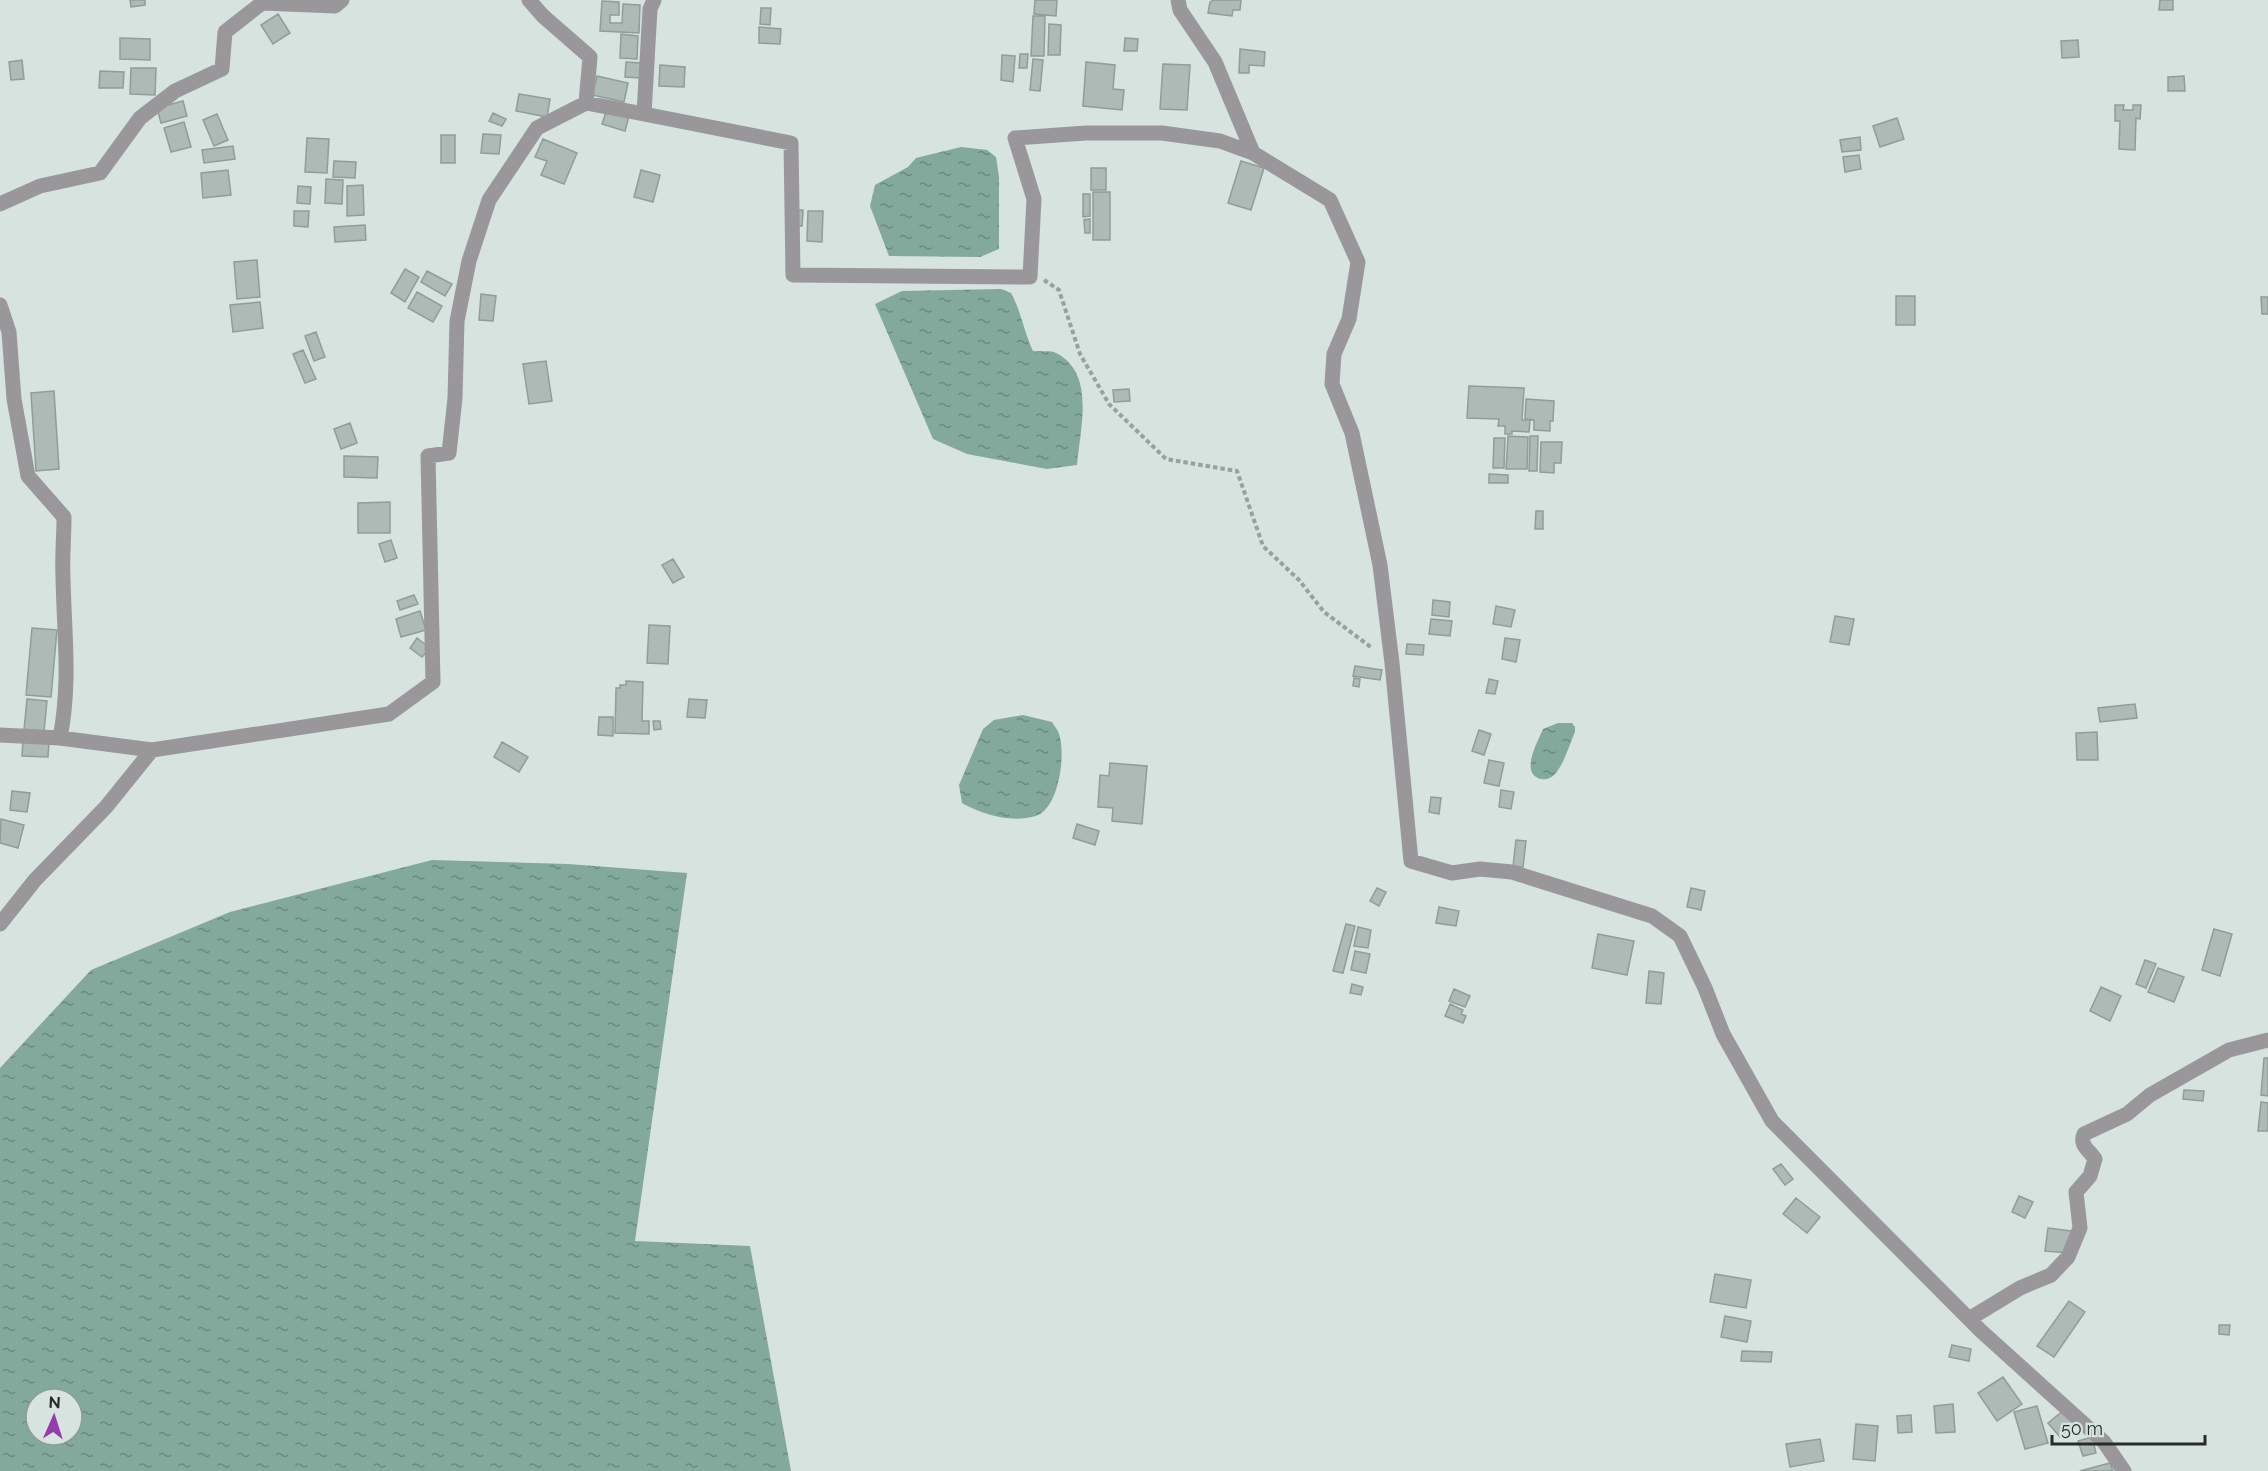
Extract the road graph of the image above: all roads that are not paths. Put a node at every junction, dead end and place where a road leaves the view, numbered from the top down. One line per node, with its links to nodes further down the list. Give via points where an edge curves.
1 (342, 0): 8 (street, via 335,6 262,3 225,32 222,69 175,91 140,118 100,173 40,186)
2 (529, 0): 5 (street, via 590,57)
3 (654, 0): 6 (street, via 650,9)
4 (1178, 0): 7 (street, via 1180,10 1215,62)
5 (586, 103): 6 (street); 12 (street, via 537,128 489,200 469,261 457,321 449,453 428,456 433,682 389,714)
6 (644, 114): 7 (street, via 791,143 793,275 1030,277 1034,199 1015,138 1162,133 1220,141)
7 (1253, 153): 15 (street, via 1330,200 1358,262 1350,319 1334,354 1332,384 1352,433 1380,566 1411,861 1452,873 1480,868 1512,872 1652,916 1680,936 1723,1034 1772,1121)
8 (0, 204)
9 (0, 305): 11 (street, via 9,332 14,399 28,476 64,516 66,705)
10 (5, 735): 11 (street)
11 (60, 738): 12 (street)
12 (152, 750): 13 (street)
13 (0, 924)
14 (2268, 1040): 15 (street, via 2229,1050 2150,1095 2127,1114 2084,1134 2084,1147 2095,1159 2090,1176 2076,1192 2080,1228 2068,1257 2051,1275 2020,1288)
15 (1969, 1319): 16 (street, via 2104,1442)
16 (2124, 1471)

